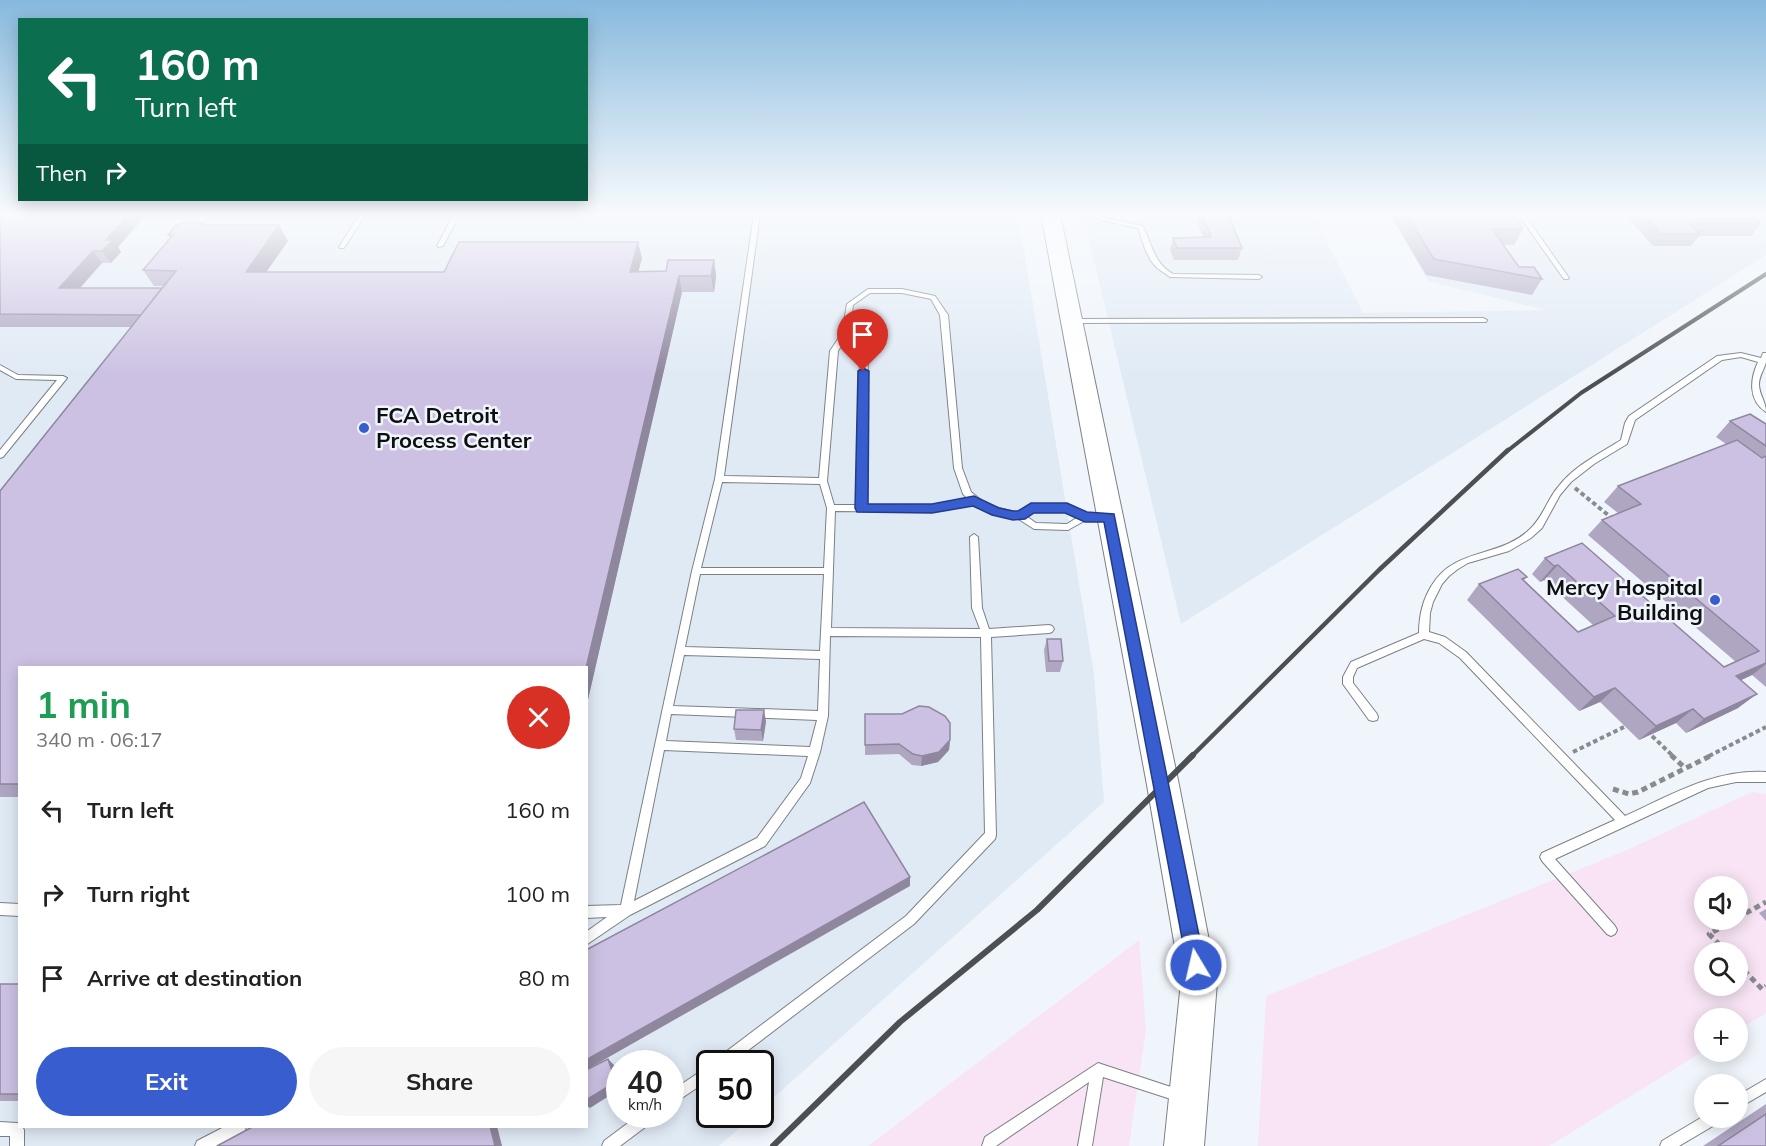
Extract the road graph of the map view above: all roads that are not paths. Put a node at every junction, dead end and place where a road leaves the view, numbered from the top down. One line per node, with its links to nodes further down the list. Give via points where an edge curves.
1 (749, 267): 14 (lane)
2 (1060, 267): 8 (main road)
3 (1159, 267): 5 (lane, via 1172,276)
4 (1559, 267): 6 (lane)
5 (1259, 277)
6 (1566, 278)
7 (1483, 320): 8 (lane)
8 (1071, 321): 20 (main road)
9 (846, 333): 15 (lane, via 834,351); 16 (lane, via 850,304 868,291 902,291 933,297 944,315 958,468 967,494); 18 (lane, via 864,349)
10 (1765, 359): 12 (lane, via 1754,389); 27 (lane, via 1741,355 1720,358 1632,418 1624,441 1567,482 1531,535 1515,546 1463,562 1445,575 1426,605)
11 (0, 367): 13 (lane, via 16,377 63,378)
12 (1766, 410)
13 (0, 455)
14 (719, 479): 15 (lane); 22 (lane)
15 (823, 481): 17 (lane)
16 (974, 501): 18 (lane, via 932,509); 19 (lane, via 996,512)
17 (831, 508): 18 (lane); 23 (lane)
18 (862, 508)
19 (1020, 516): 20 (lane, via 1031,508 1067,508); 20 (lane, via 1034,526 1068,527)
20 (1097, 517): 47 (main road, via 1199,982)
21 (974, 537): 26 (lane, via 977,608)
22 (696, 571): 23 (lane); 28 (lane)
23 (829, 572): 25 (lane)
24 (1049, 630): 26 (lane)
25 (826, 632): 26 (lane); 29 (lane)
26 (987, 633): 43 (lane, via 991,835 910,920)
27 (1424, 635): 32 (lane, via 1354,665 1348,684); 36 (lane, via 1442,640 1463,655)
28 (680, 651): 29 (lane); 30 (lane)
29 (825, 655): 31 (lane)
30 (668, 710): 31 (lane); 33 (lane)
31 (823, 717): 34 (lane)
32 (1373, 717)
33 (660, 745): 34 (lane); 39 (lane)
34 (815, 752): 39 (lane, via 806,780 761,842)
35 (1766, 777): 36 (lane, via 1749,775 1706,784)
36 (1623, 821): 41 (lane, via 1546,857)
37 (0, 909): 38 (lane)
38 (18, 910)
39 (626, 911): 40 (lane); 42 (lane)
40 (588, 912)
41 (1611, 930)
42 (588, 938)
43 (738, 1050)
44 (1098, 1069): 47 (lane); 55 (lane); 56 (lane)
45 (1766, 1085): 46 (lane)
46 (1748, 1096)
47 (1188, 1098): 57 (main road)
48 (236, 1128): 53 (lane)
49 (633, 1128): 54 (lane)
50 (1696, 1128): 58 (lane)
51 (0, 1129): 52 (lane, via 17,1130)
52 (17, 1146)
53 (201, 1146)
54 (609, 1146)
55 (989, 1146)
56 (1085, 1146)
57 (1184, 1146)
58 (1666, 1146)

